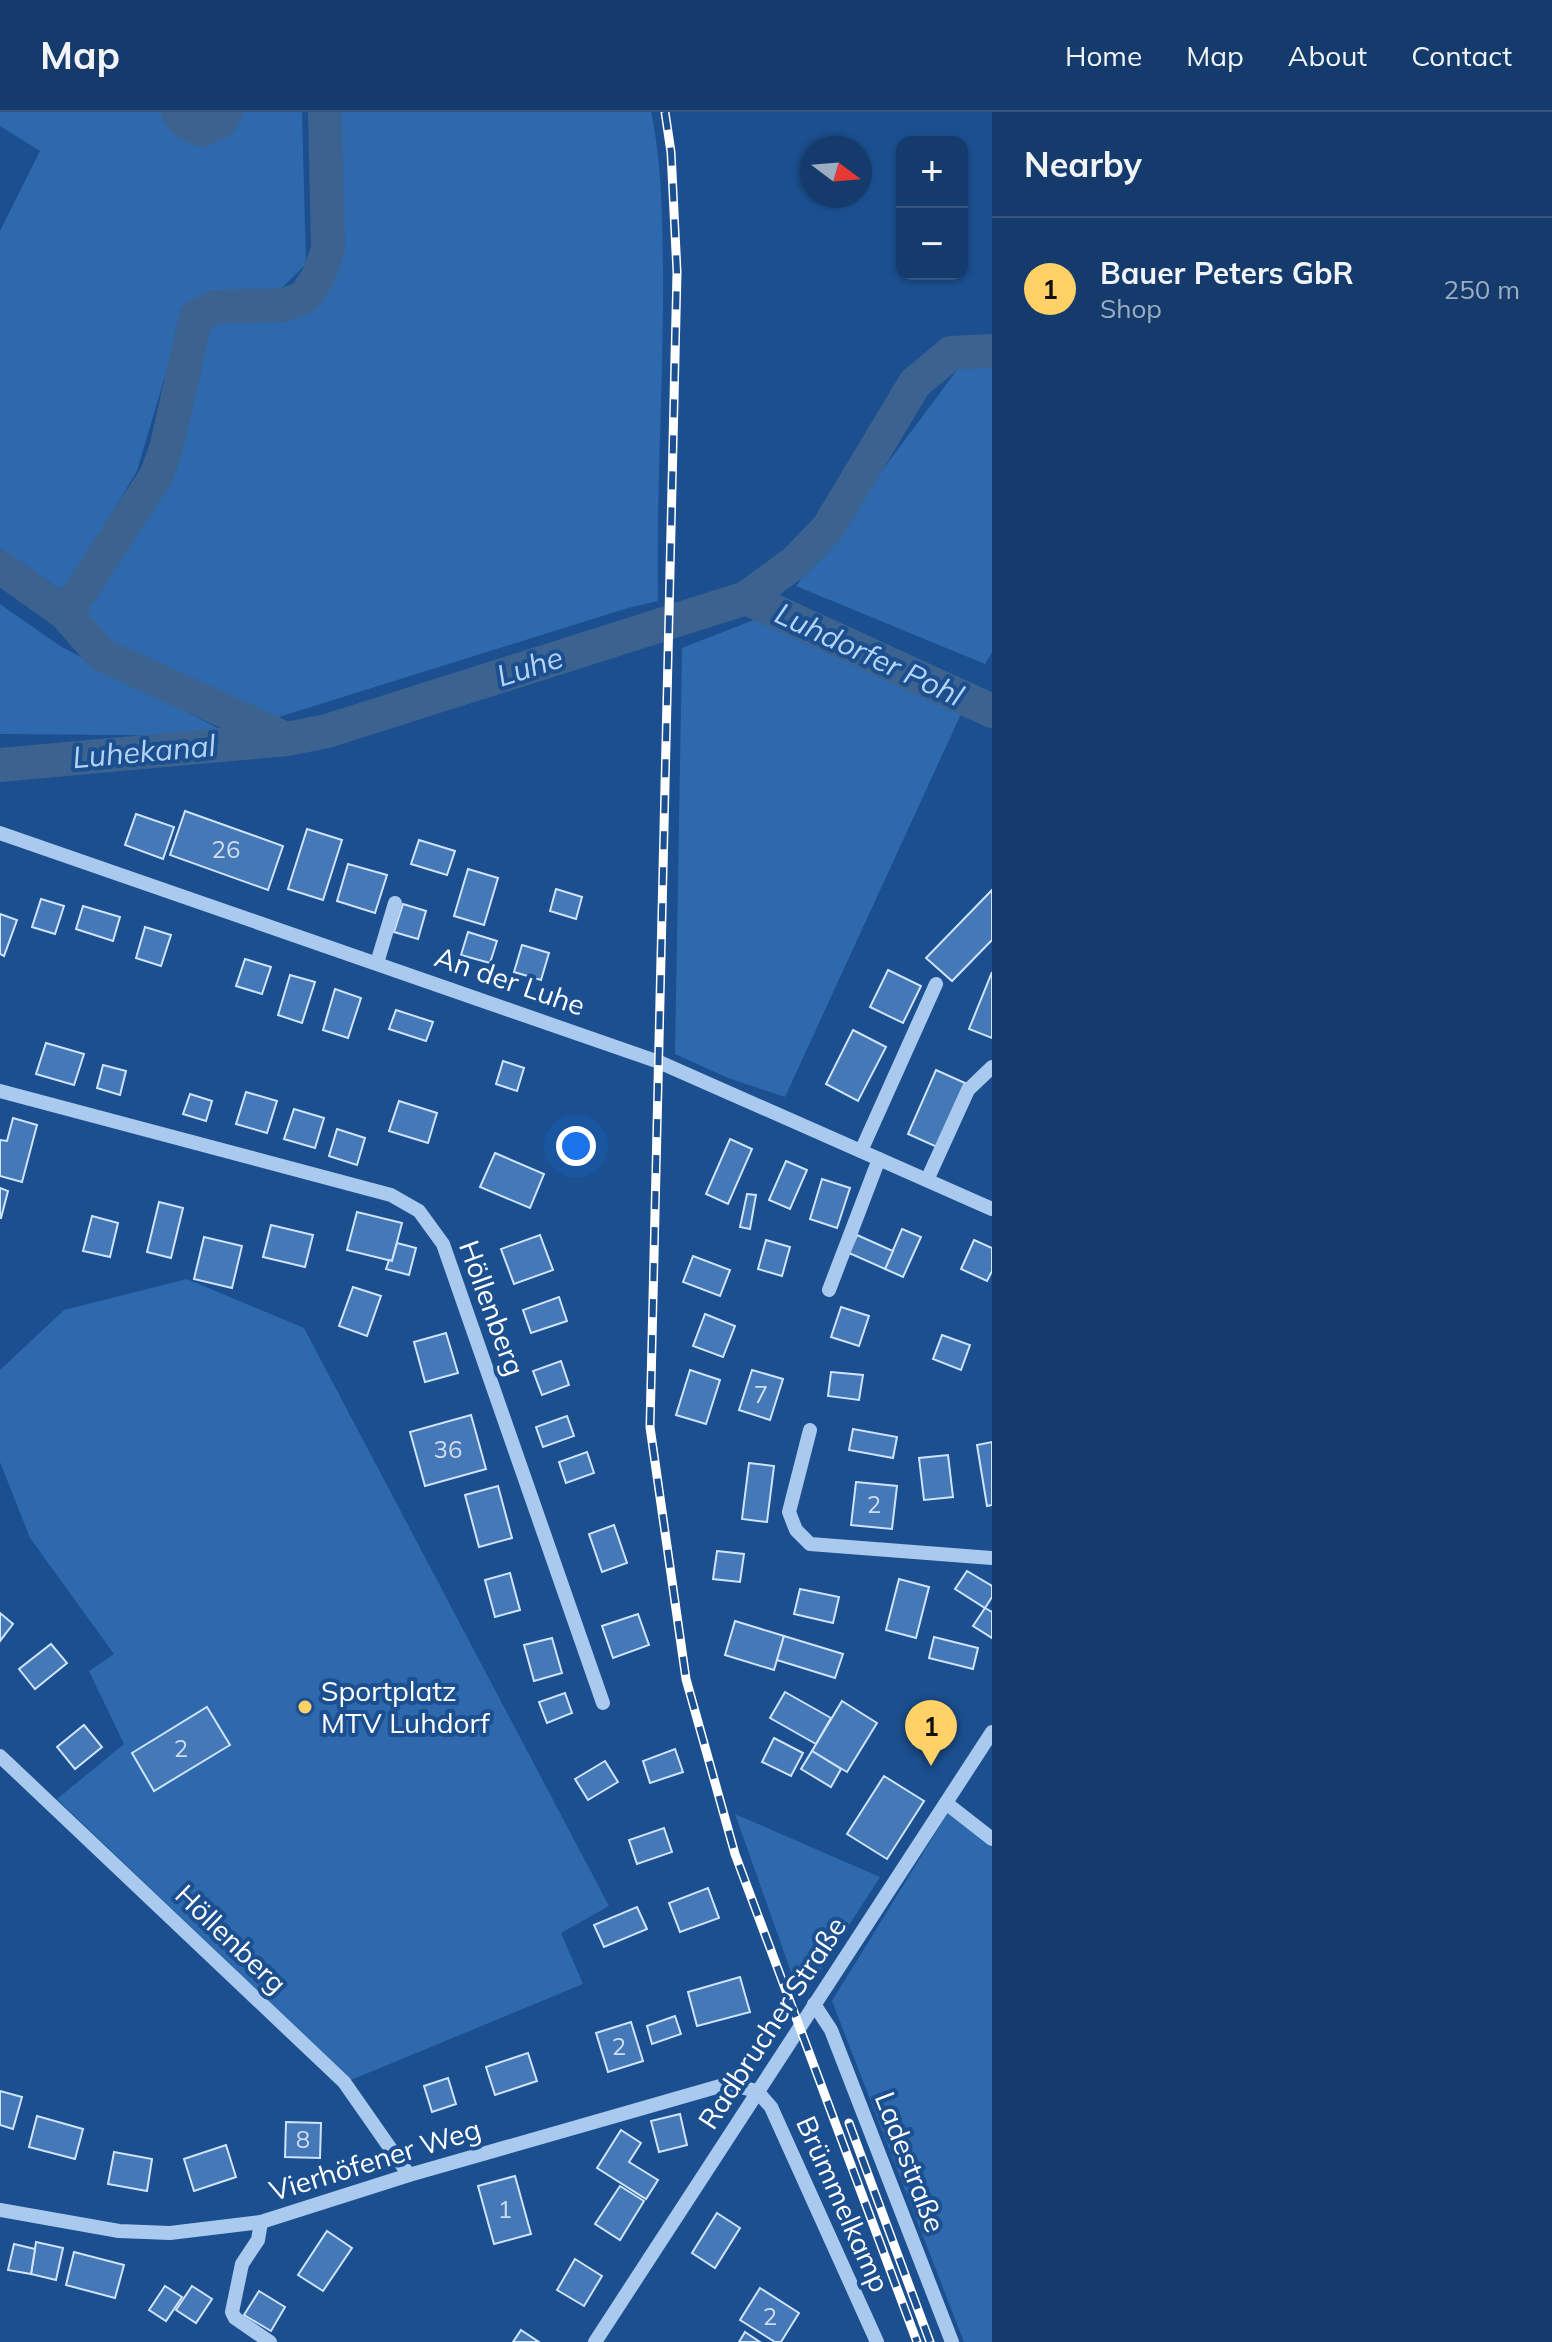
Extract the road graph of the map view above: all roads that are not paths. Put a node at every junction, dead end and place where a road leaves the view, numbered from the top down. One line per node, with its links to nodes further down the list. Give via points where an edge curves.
1 (0, 833): 3 (street, An der Luhe)
2 (395, 903): 3 (street)
3 (377, 963): 7 (street, An der Luhe, via 659,1062)
4 (936, 984): 7 (street)
5 (992, 1067): 9 (street, via 968,1090)
6 (0, 1091): 14 (street, Höllenberg, via 391,1195 419,1211 443,1244)
7 (861, 1151): 8 (street, An der Luhe)
8 (879, 1159): 9 (street, An der Luhe); 11 (street)
9 (927, 1180): 10 (street, An der Luhe)
10 (992, 1209)
11 (829, 1290)
12 (810, 1430): 13 (street, via 789,1512 796,1530 810,1544)
13 (992, 1558)
14 (603, 1703)
15 (992, 1732): 17 (street, Radbrucher Straße)
16 (0, 1756): 21 (street, Höllenberg, via 344,2082)
17 (946, 1803): 18 (street); 19 (street, Radbrucher Straße)
18 (992, 1839)
19 (814, 2004): 20 (street, Radbrucher Straße); 27 (street, Ladestraße, via 831,2030)
20 (757, 2091): 21 (street, Vierhöfener Weg, via 727,2084); 25 (street, Radbrucher Straße); 26 (street, Brümmelkamp, via 771,2107)
21 (409, 2175): 23 (street, Vierhöfener Weg)
22 (0, 2210): 23 (street, Vierhöfener Weg, via 170,2233)
23 (261, 2222): 24 (street, via 258,2240 242,2264 232,2312)
24 (270, 2342)
25 (595, 2342)
26 (877, 2342)
27 (952, 2342)

